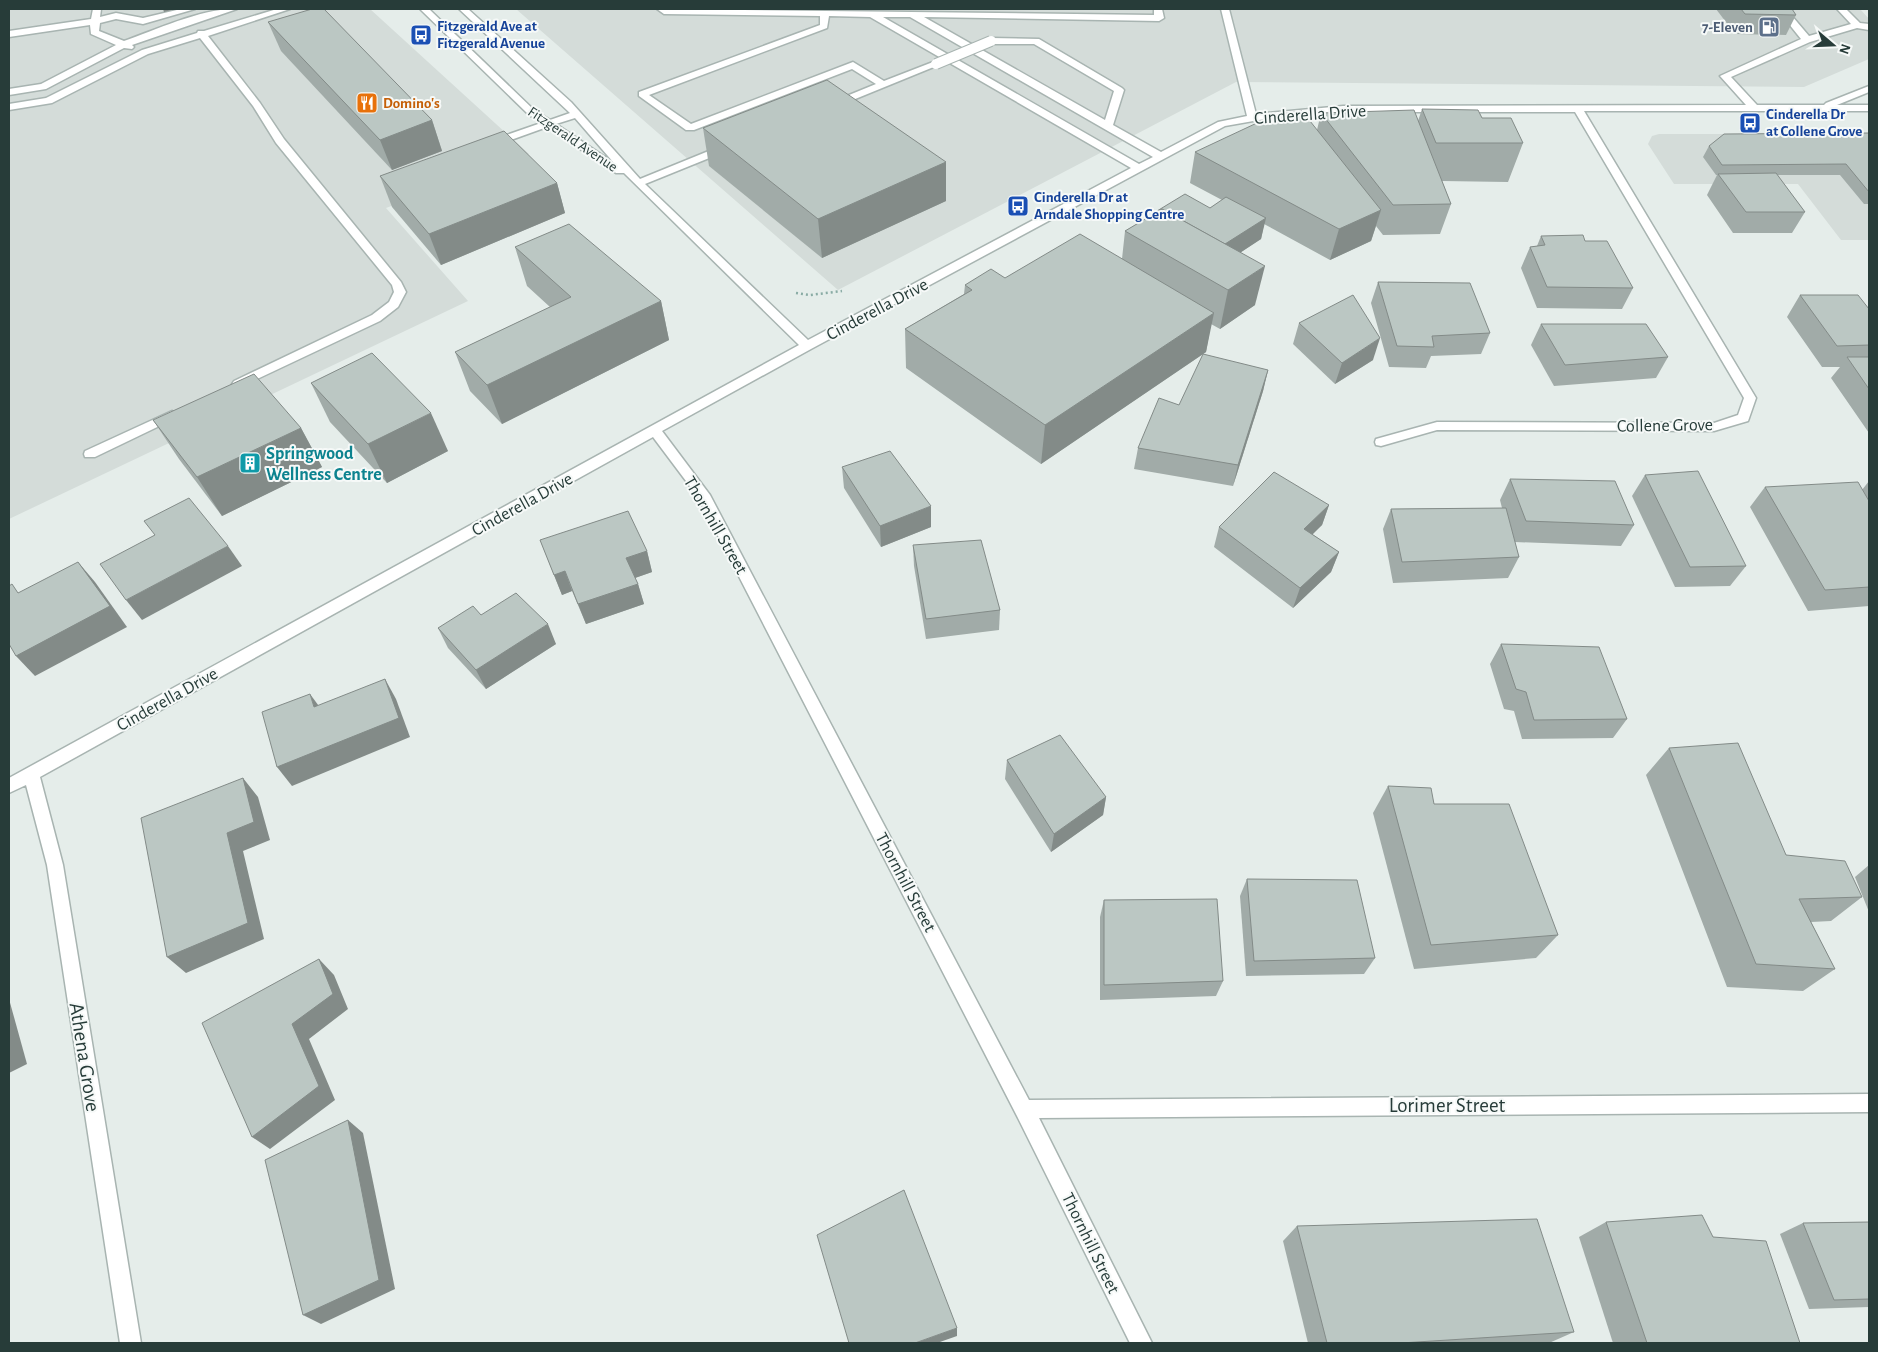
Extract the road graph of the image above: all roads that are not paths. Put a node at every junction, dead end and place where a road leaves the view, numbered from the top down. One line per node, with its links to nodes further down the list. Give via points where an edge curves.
1 (97, 9): 15 (street)
2 (191, 9): 15 (street, via 143,21 116,16)
3 (234, 9): 21 (street)
4 (286, 9): 18 (street)
5 (424, 9): 35 (street, Fitzgerald Avenue, via 531,112)
6 (462, 9): 33 (street, Fitzgerald Avenue)
7 (661, 9): 12 (street)
8 (1158, 9): 14 (street, via 1159,18)
9 (1224, 9): 34 (street)
10 (1781, 9): 20 (street)
11 (1841, 9): 16 (street)
12 (825, 13): 13 (street); 23 (street, via 824,26 642,94 690,128 853,65)
13 (871, 14): 14 (street); 40 (street)
14 (912, 15): 36 (street)
15 (96, 21): 19 (street); 21 (street, via 94,32)
16 (1857, 25): 17 (street); 20 (street)
17 (1869, 27)
18 (201, 33): 22 (street); 43 (street, via 257,105 280,141 397,284 400,292 394,304 376,318)
19 (9, 34)
20 (1807, 40): 28 (street, via 1725,76)
21 (123, 45): 22 (street); 25 (street, via 43,87)
22 (145, 52): 27 (street, via 49,101)
23 (884, 85): 26 (street); 36 (street, bridge, via 991,41 1036,41 1119,90)
24 (1869, 89): 29 (street)
25 (9, 92)
26 (830, 106)
27 (9, 107)
28 (1754, 108): 29 (street, Cinderella Drive); 31 (street, Cinderella Drive)
29 (1820, 108): 30 (street); 32 (street)
30 (1869, 108)
31 (1578, 109): 34 (street, Cinderella Drive, via 1343,109); 46 (street, Collene Grove, via 1750,398 1744,418 1714,426 1437,426)
32 (1869, 112)
33 (576, 114): 35 (street); 41 (street, Fitzgerald Avenue)
34 (1252, 117): 39 (street, Cinderella Drive, via 1222,124)
35 (548, 124): 38 (street); 41 (street, Fitzgerald Avenue)
36 (1108, 126): 39 (street)
37 (738, 143): 41 (street)
38 (480, 148)
39 (1160, 156): 40 (street, Cinderella Drive)
40 (1138, 168): 42 (street, Cinderella Drive)
41 (638, 183): 42 (street, Fitzgerald Avenue)
42 (808, 346): 45 (street, Cinderella Drive)
43 (225, 390)
44 (180, 411): 47 (street)
45 (655, 431): 48 (street, Cinderella Drive); 51 (street, Thornhill Street, via 703,495)
46 (1381, 442)
47 (90, 454)
48 (31, 774): 49 (street, Cinderella Drive); 52 (street, Athena Grove, via 54,865)
49 (9, 786)
50 (1869, 1102): 51 (street, Lorimer Street)
51 (1024, 1109): 53 (street, Thornhill Street)
52 (130, 1343)
53 (1141, 1343)

